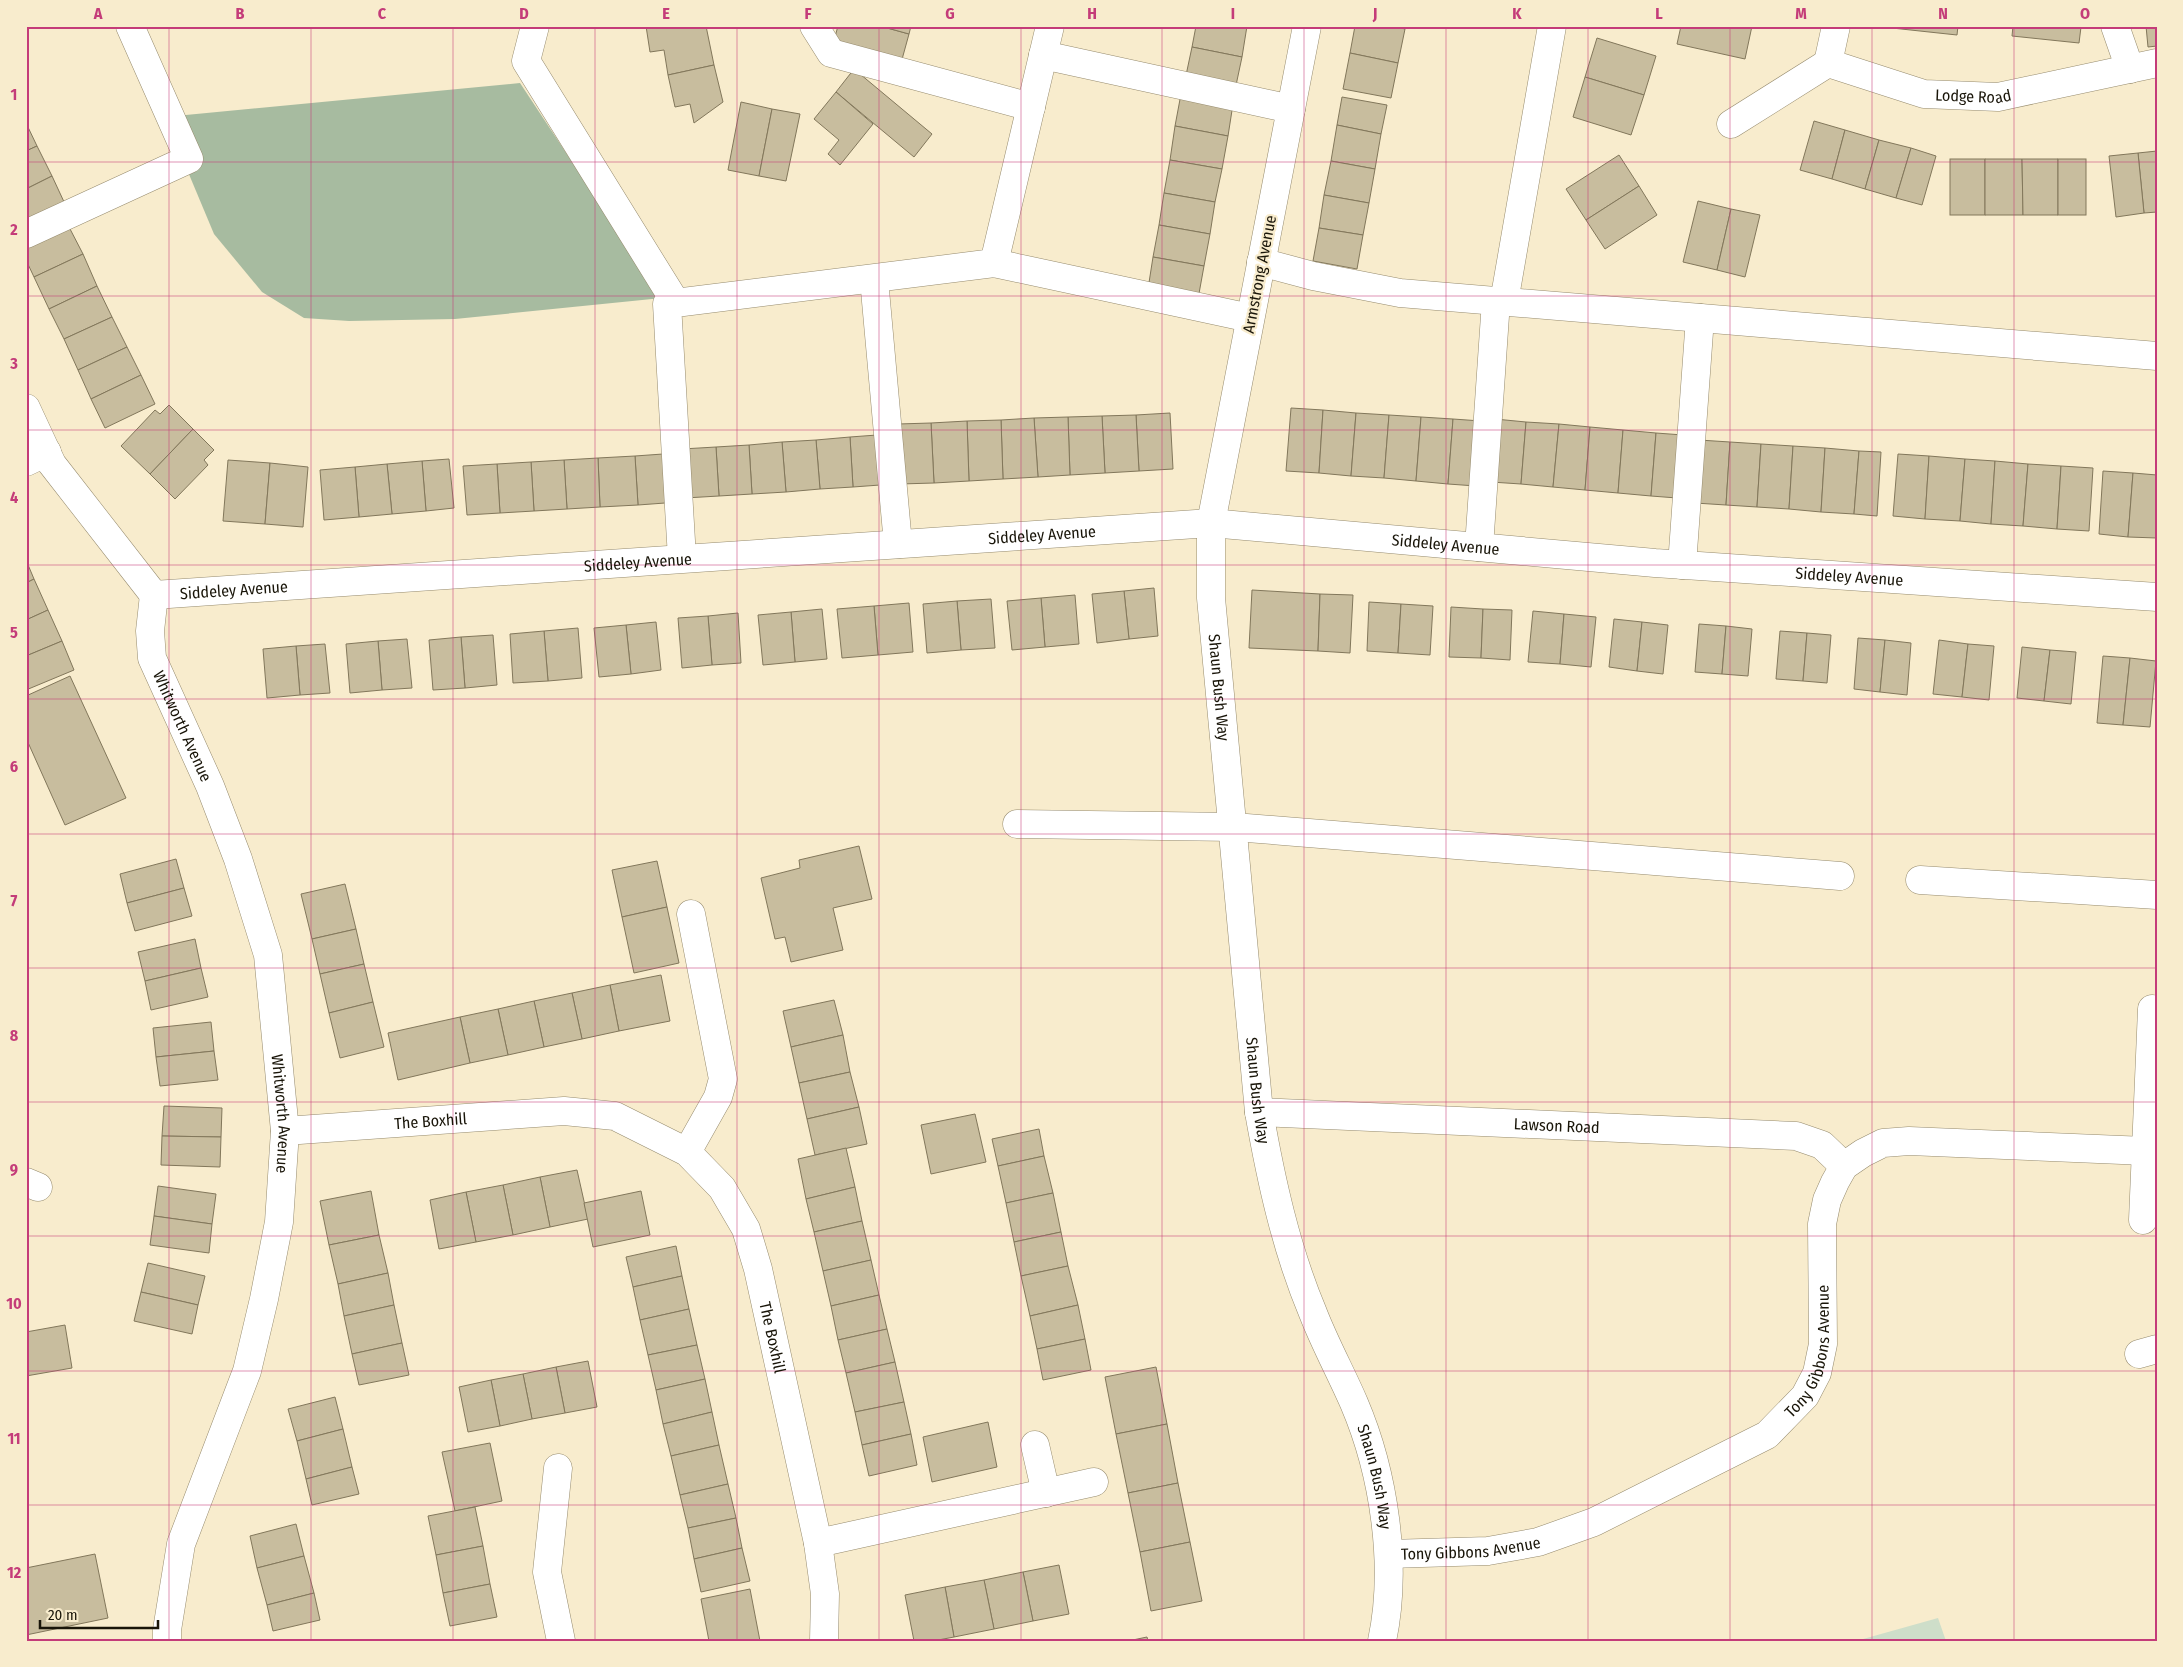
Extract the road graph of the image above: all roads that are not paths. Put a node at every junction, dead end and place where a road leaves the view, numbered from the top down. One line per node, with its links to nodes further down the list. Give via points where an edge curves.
1 (130, 26): 16 (street, via 189,159)
2 (535, 26): 21 (street, via 526,61)
3 (814, 26): 13 (street, via 831,53)
4 (1050, 26): 9 (street)
5 (1307, 26): 14 (street, Armstrong Avenue)
6 (1552, 26): 20 (street)
7 (1836, 26): 11 (street)
8 (2115, 26): 12 (street)
9 (1043, 55): 13 (street); 14 (street)
10 (2157, 63): 12 (street, Lodge Road)
11 (1828, 64): 12 (street, Lodge Road, via 1924,94 1998,97); 15 (street)
12 (2130, 68)
13 (1031, 107): 18 (street)
14 (1291, 108): 17 (street, Armstrong Avenue)
15 (1731, 124)
16 (26, 234)
17 (1261, 262): 20 (street, via 1400,293); 22 (street, Armstrong Avenue)
18 (994, 263): 19 (street); 22 (street)
19 (874, 279): 21 (street); 28 (street)
20 (1500, 301): 23 (street); 29 (street)
21 (676, 303): 30 (street, via 667,304)
22 (1250, 318): 27 (street, Armstrong Avenue)
23 (1700, 318): 24 (street); 31 (street)
24 (2157, 356)
25 (26, 408): 26 (street)
26 (37, 457): 32 (street, via 52,464)
27 (1211, 523): 28 (street, Siddeley Avenue); 29 (street, Siddeley Avenue); 35 (street, Shaun Bush Way, via 1211,598)
28 (898, 544): 30 (street, Siddeley Avenue)
29 (1479, 547): 31 (street, Siddeley Avenue)
30 (682, 558): 32 (street, Siddeley Avenue)
31 (1682, 565): 33 (street, Siddeley Avenue)
32 (154, 595): 42 (street, Whitworth Avenue, via 150,631 152,658 210,786 238,859 268,955)
33 (2157, 597)
34 (1017, 824): 35 (street)
35 (1234, 827): 36 (street); 41 (street, Shaun Bush Way)
36 (1840, 876)
37 (1920, 880): 38 (street)
38 (2157, 895)
39 (691, 914): 44 (street, via 723,1079 718,1097)
40 (2152, 1009): 43 (street)
41 (1260, 1112): 45 (street, Lawson Road, via 1796,1136 1822,1145); 52 (street, Shaun Bush Way, via 1269,1168 1296,1265 1312,1313 1355,1405 1373,1465)
42 (285, 1132): 44 (street, The Boxhill, via 564,1111 615,1116); 53 (street, Whitworth Avenue, via 279,1222 264,1299 247,1371 181,1544)
43 (2146, 1151): 45 (street, Tony Gibbons Avenue, via 1909,1141 1883,1143); 46 (street)
44 (687, 1152): 51 (street, The Boxhill, via 722,1188 746,1229 758,1269)
45 (1844, 1166): 52 (street, Tony Gibbons Avenue, via 1827,1200 1822,1224 1823,1344 1817,1373 1805,1396 1767,1435 1594,1522 1538,1542 1488,1551)
46 (2143, 1220)
47 (1035, 1444): 50 (street)
48 (558, 1468): 54 (street, via 547,1572)
49 (1094, 1482): 50 (street)
50 (1046, 1493): 51 (street)
51 (818, 1543): 55 (street, The Boxhill, via 825,1594)
52 (1389, 1554): 56 (street, Shaun Bush Way, via 1390,1587)
53 (167, 1641)
54 (561, 1641)
55 (824, 1641)
56 (1382, 1641)

